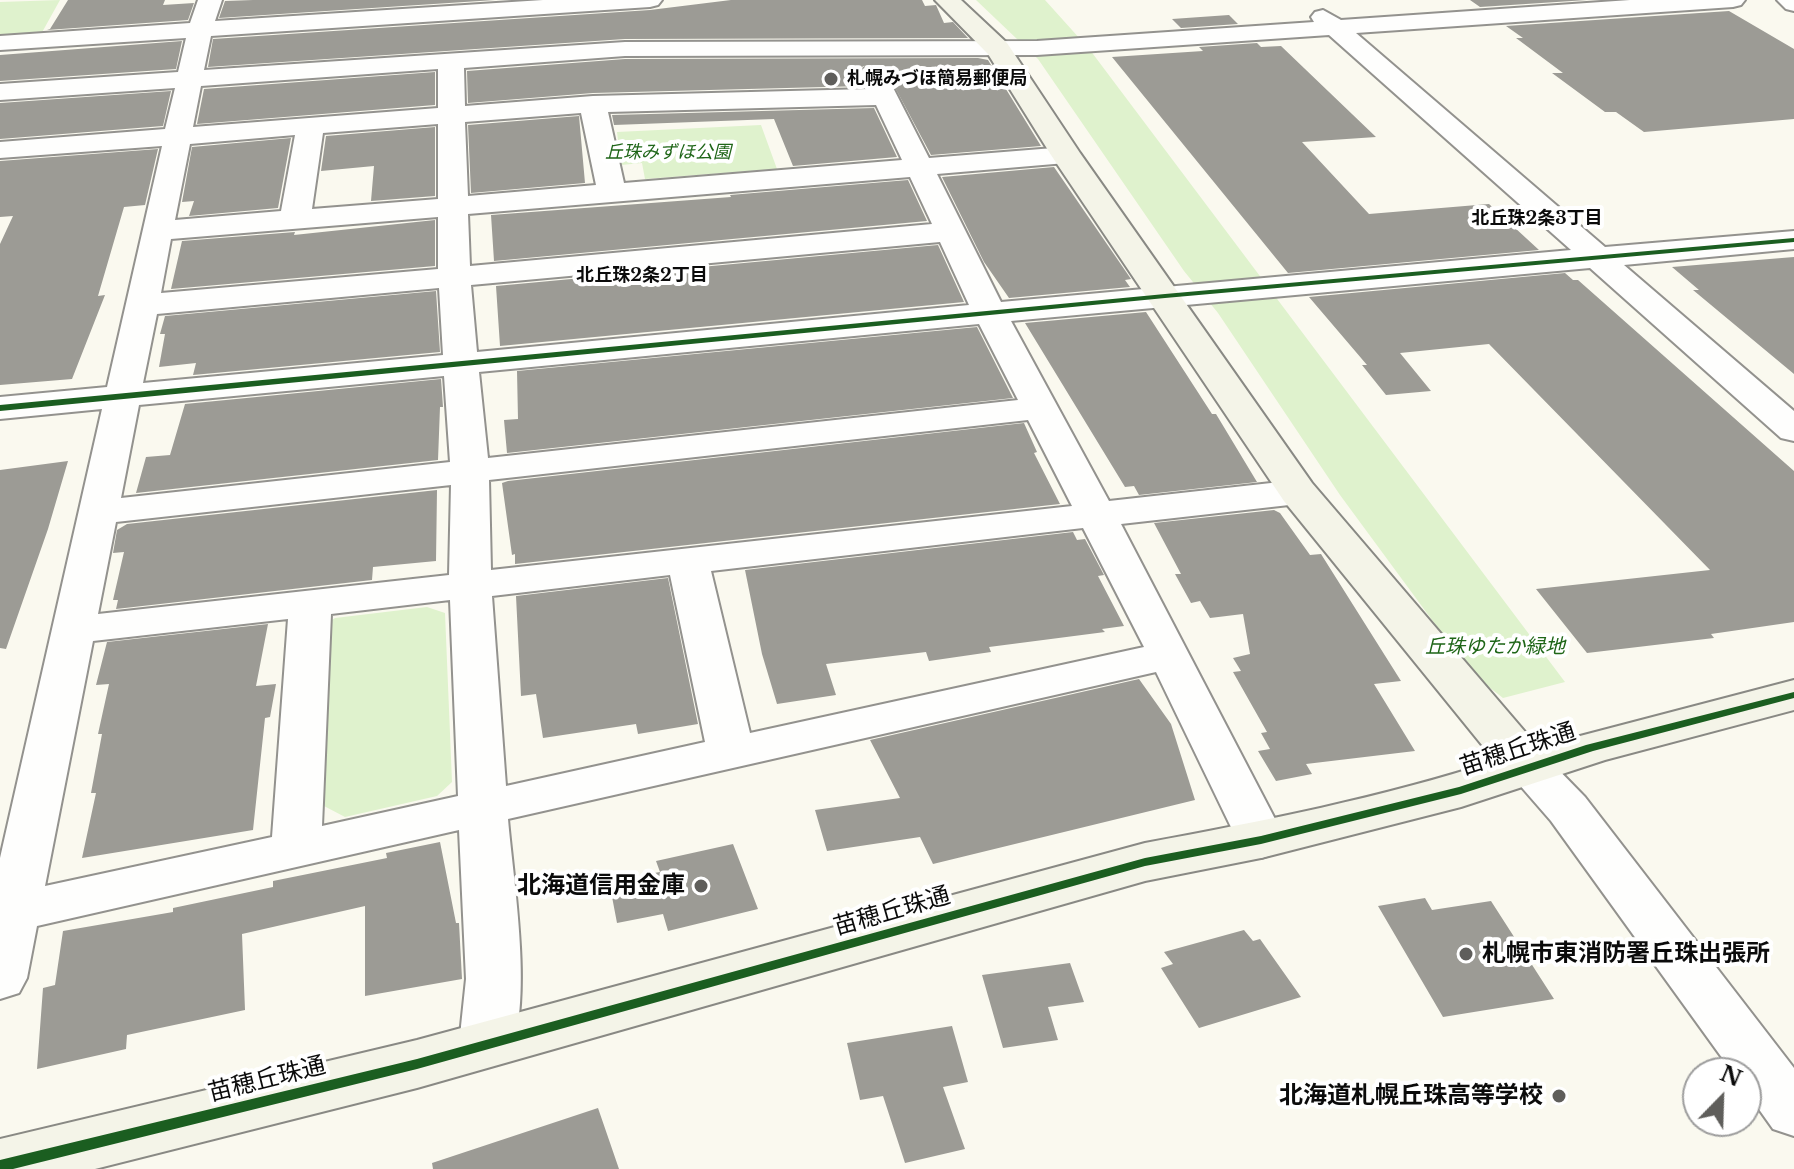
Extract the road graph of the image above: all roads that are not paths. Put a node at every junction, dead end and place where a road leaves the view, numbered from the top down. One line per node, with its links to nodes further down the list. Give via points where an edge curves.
1 (650, 0): 6 (street)
2 (947, 0): 13 (street)
3 (1302, 0): 9 (street)
4 (1733, 0): 9 (street)
5 (1789, 0): 7 (street)
6 (624, 1): 8 (street); 11 (street)
7 (1794, 4)
8 (205, 15): 10 (street); 15 (street)
9 (1336, 27): 13 (street); 31 (street)
10 (0, 43)
11 (625, 49): 12 (street); 14 (street)
12 (865, 49): 13 (street); 17 (street)
13 (998, 49): 23 (street)
14 (451, 61): 15 (street); 19 (street)
15 (189, 80): 16 (street); 21 (street)
16 (0, 92)
17 (883, 97): 18 (street); 24 (street)
18 (593, 104): 19 (street); 25 (street)
19 (449, 114): 20 (street); 26 (street)
20 (311, 125): 21 (street); 27 (street)
21 (178, 134): 22 (street); 28 (street)
22 (0, 150)
23 (1066, 155): 24 (street); 33 (street)
24 (919, 169): 25 (street); 29 (street)
25 (612, 193): 26 (street)
26 (452, 206): 27 (street); 32 (street)
27 (295, 219): 28 (street)
28 (157, 231): 34 (street)
29 (950, 232): 32 (street); 35 (street)
30 (1794, 240): 31 (street)
31 (1595, 257): 33 (street); 40 (street)
32 (454, 277): 34 (street); 36 (street)
33 (1165, 296): 35 (street); 42 (street)
34 (142, 305): 37 (street)
35 (990, 313): 36 (street); 39 (street)
36 (460, 363): 37 (street); 41 (street)
37 (123, 395): 38 (street); 43 (street)
38 (0, 408)
39 (1041, 408): 41 (street); 44 (street)
40 (1794, 430)
41 (470, 471): 43 (street); 46 (street)
42 (1298, 492): 44 (street); 52 (street)
43 (98, 512): 48 (street)
44 (1097, 516): 45 (street); 49 (street)
45 (688, 561): 46 (street); 51 (street)
46 (470, 586): 47 (street); 53 (street)
47 (310, 604): 48 (street); 55 (street)
48 (73, 630): 56 (street)
49 (1170, 655): 51 (street); 54 (street)
50 (1794, 695): 52 (street, 苗穂丘珠通)
51 (731, 753): 53 (street)
52 (1528, 767): 54 (street, 苗穂丘珠通, via 1461,790); 59 (street, via 1568,809)
53 (483, 808): 55 (street); 58 (street, via 493,979)
54 (1261, 840): 58 (street, 苗穂丘珠通, via 1145,862)
55 (296, 850): 56 (street)
56 (7, 913): 57 (street)
57 (0, 978)
58 (487, 1045): 60 (street, 苗穂丘珠通)
59 (1794, 1112)
60 (0, 1166)

